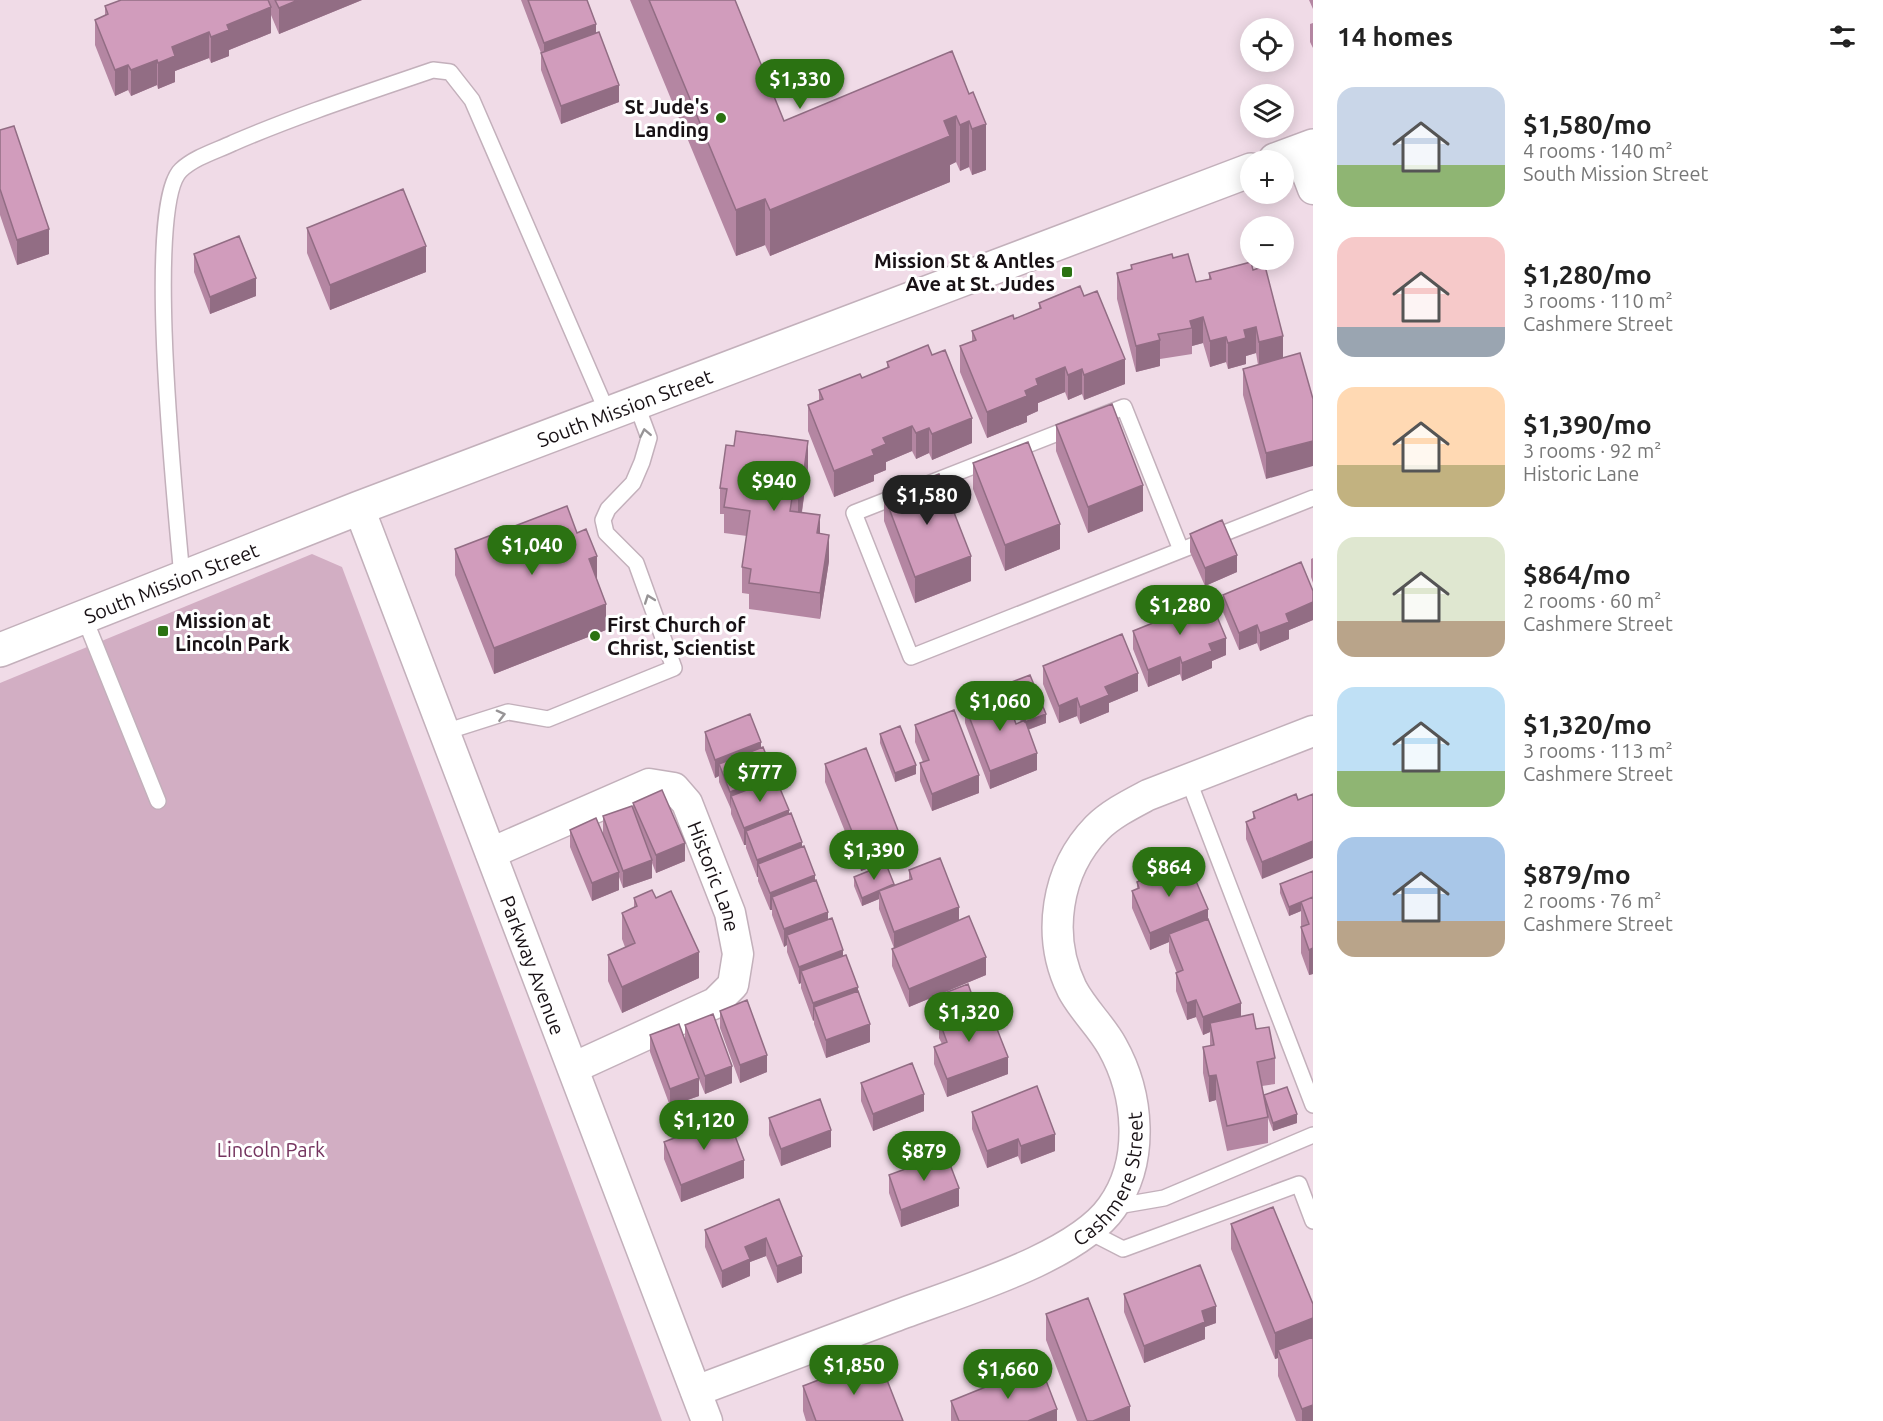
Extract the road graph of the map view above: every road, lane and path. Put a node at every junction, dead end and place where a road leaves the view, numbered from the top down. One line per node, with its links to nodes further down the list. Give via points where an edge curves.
1 (1296, 153): 3 (street)
2 (1240, 174): 4 (main road, South Mission Street)
3 (1313, 189)
4 (622, 408): 6 (main road, South Mission Street); 8 (lane, via 472,100 450,72 433,70 256,134 179,171 168,194 163,310); 12 (lane, one-way to 4, via 508,712 548,719 674,668 636,563 606,533 603,520 608,509 633,483 649,438)
5 (1313, 498): 7 (lane)
6 (359, 508): 8 (main road, South Mission Street); 12 (street, Parkway Avenue)
7 (1181, 550): 7 (lane, via 911,657 854,513 1124,406)
8 (182, 578): 9 (main road, South Mission Street)
9 (84, 617): 10 (main road, South Mission Street); 14 (lane)
10 (0, 650)
11 (1313, 731): 13 (street, Cashmere Street)
12 (445, 732): 15 (street, Parkway Avenue)
13 (1188, 779): 17 (lane); 19 (street, Cashmere Street, via 1148,795 1097,828 1070,868 1062,888 1058,935 1066,975 1112,1046 1131,1090 1134,1147 1128,1174)
14 (158, 801)
15 (491, 853): 16 (street, Parkway Avenue); 16 (street, Historic Lane, via 649,784 674,788 687,803 730,913 737,964 733,985 715,1004)
16 (573, 1068): 22 (street, Parkway Avenue)
17 (1313, 1105)
18 (1313, 1135): 19 (lane, via 1164,1198)
19 (1112, 1207): 21 (street, Cashmere Street)
20 (1313, 1221): 21 (lane, via 1299,1184 1123,1249)
21 (1088, 1231): 22 (street, Cashmere Street, via 1054,1253 997,1277)
22 (696, 1391): 23 (street, Parkway Avenue)
23 (707, 1421)

